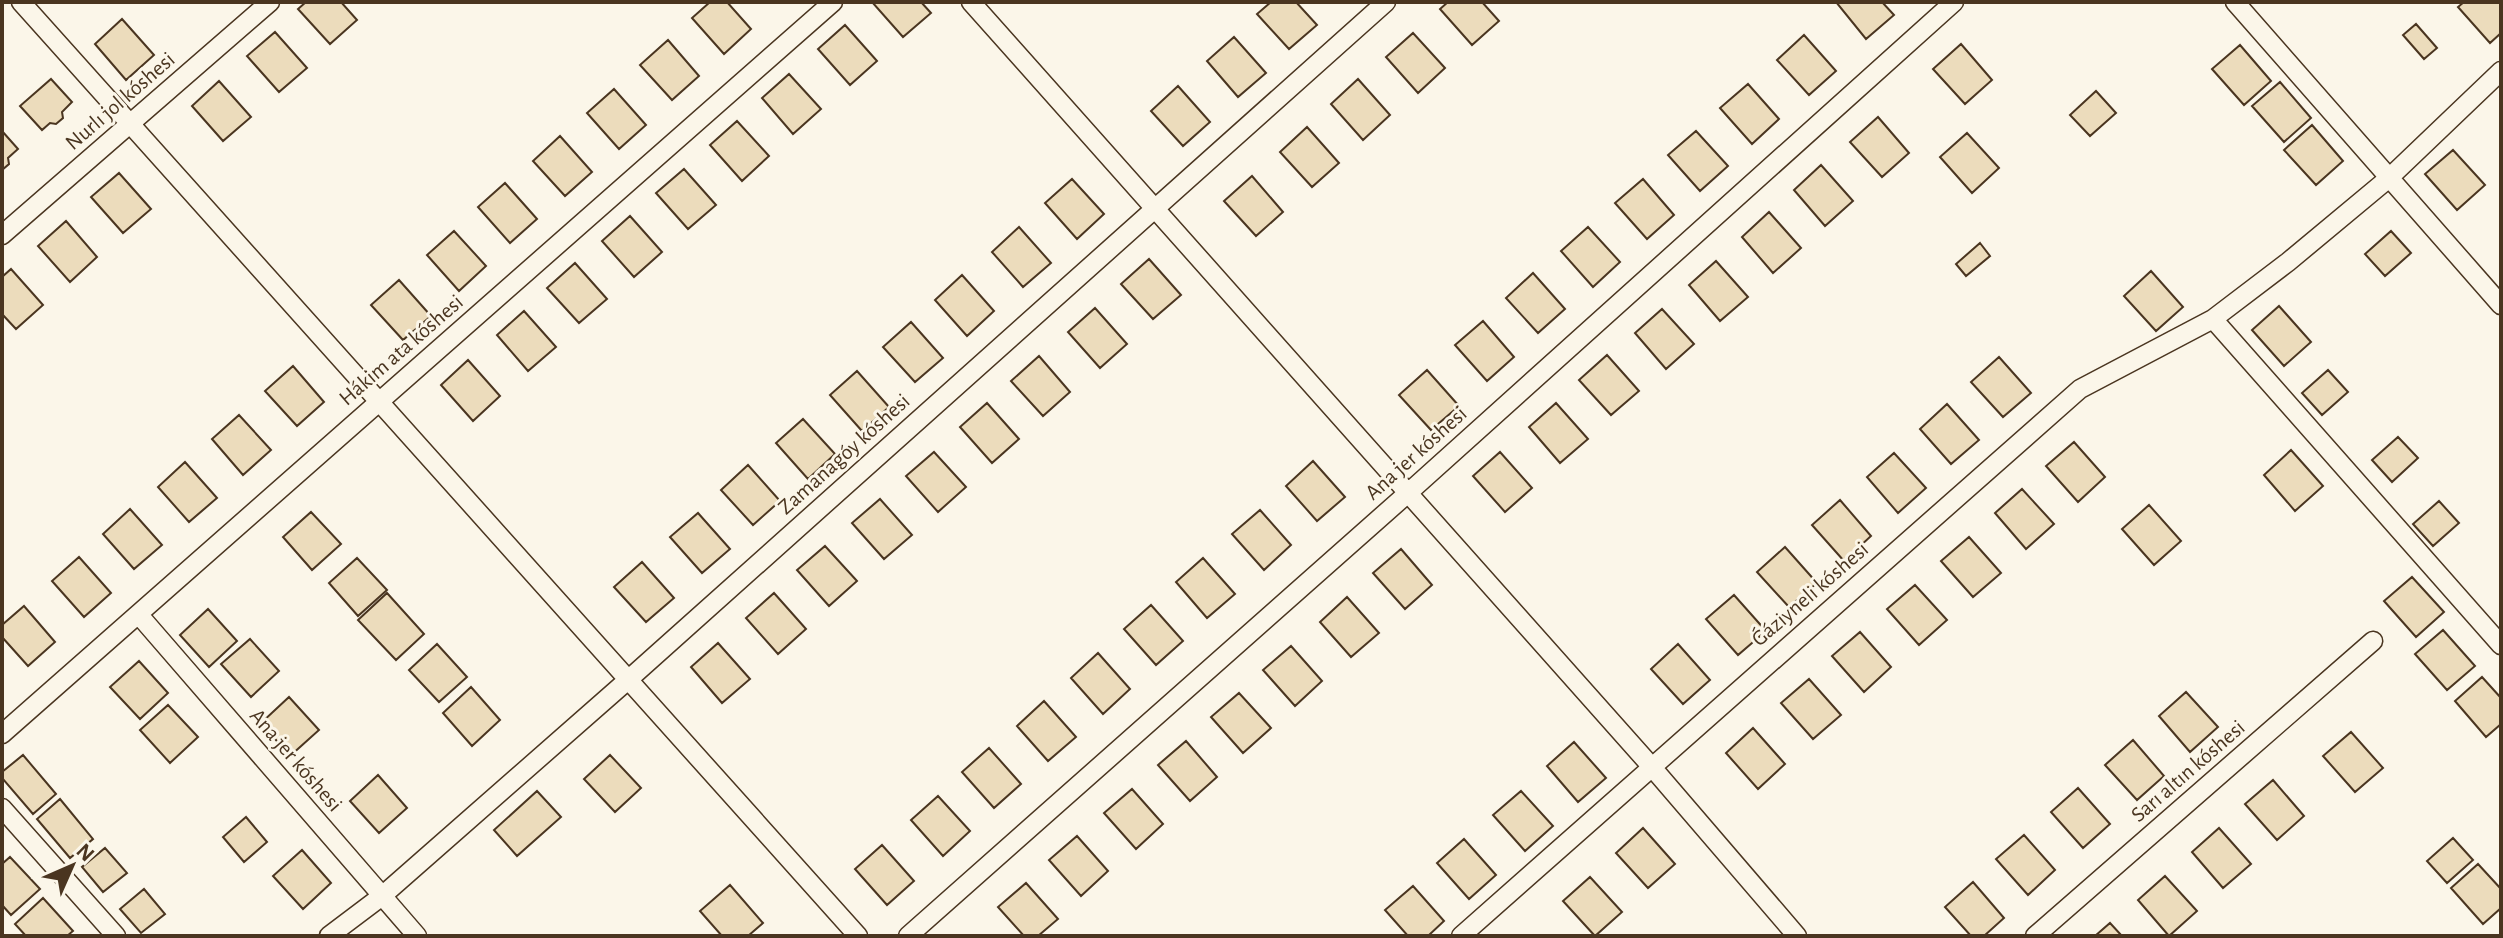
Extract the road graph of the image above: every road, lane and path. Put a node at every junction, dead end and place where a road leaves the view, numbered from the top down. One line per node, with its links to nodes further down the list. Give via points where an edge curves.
1 (21, 2): 9 (street)
2 (270, 2): 9 (street, Nurlı jol kóshesi)
3 (833, 2): 15 (street, Hákim ata kóshesi)
4 (971, 2): 11 (street)
5 (1386, 2): 11 (street, Zamanagóy kóshesi)
6 (1954, 2): 16 (street, Ana jer kóshesi)
7 (2235, 2): 10 (street)
8 (2501, 71): 10 (street, Ǵáziyneli kóshesi)
9 (131, 124): 12 (street, Nurlı jol kóshesi); 15 (street)
10 (2389, 178): 13 (street); 14 (street, Ǵáziyneli kóshesi)
11 (1154, 208): 16 (street); 20 (street, Zamanagóy kóshesi)
12 (2, 235)
13 (2501, 305)
14 (2213, 319): 19 (street); 22 (street, Ǵáziyneli kóshesi, via 2080,389)
15 (380, 401): 17 (street, Hákim ata kóshesi); 20 (street)
16 (1408, 493): 22 (street); 29 (street, Ana jer kóshesi)
17 (139, 615): 21 (street, Hákim ata kóshesi); 24 (street, Ana jer kóshesi)
18 (2373, 641): 32 (street, Sarı altın kóshesi)
19 (2501, 645)
20 (629, 679): 24 (street, Zamanagóy kóshesi); 28 (street)
21 (2, 734)
22 (1651, 766): 30 (street, Ǵáziyneli kóshesi); 31 (street)
23 (2, 808): 25 (street)
24 (382, 896): 26 (street, Zamanagóy kóshesi); 27 (street, Ana jer kóshesi)
25 (116, 936)
26 (329, 936)
27 (417, 936)
28 (858, 936)
29 (908, 936)
30 (1461, 936)
31 (1797, 936)
32 (2035, 936)

